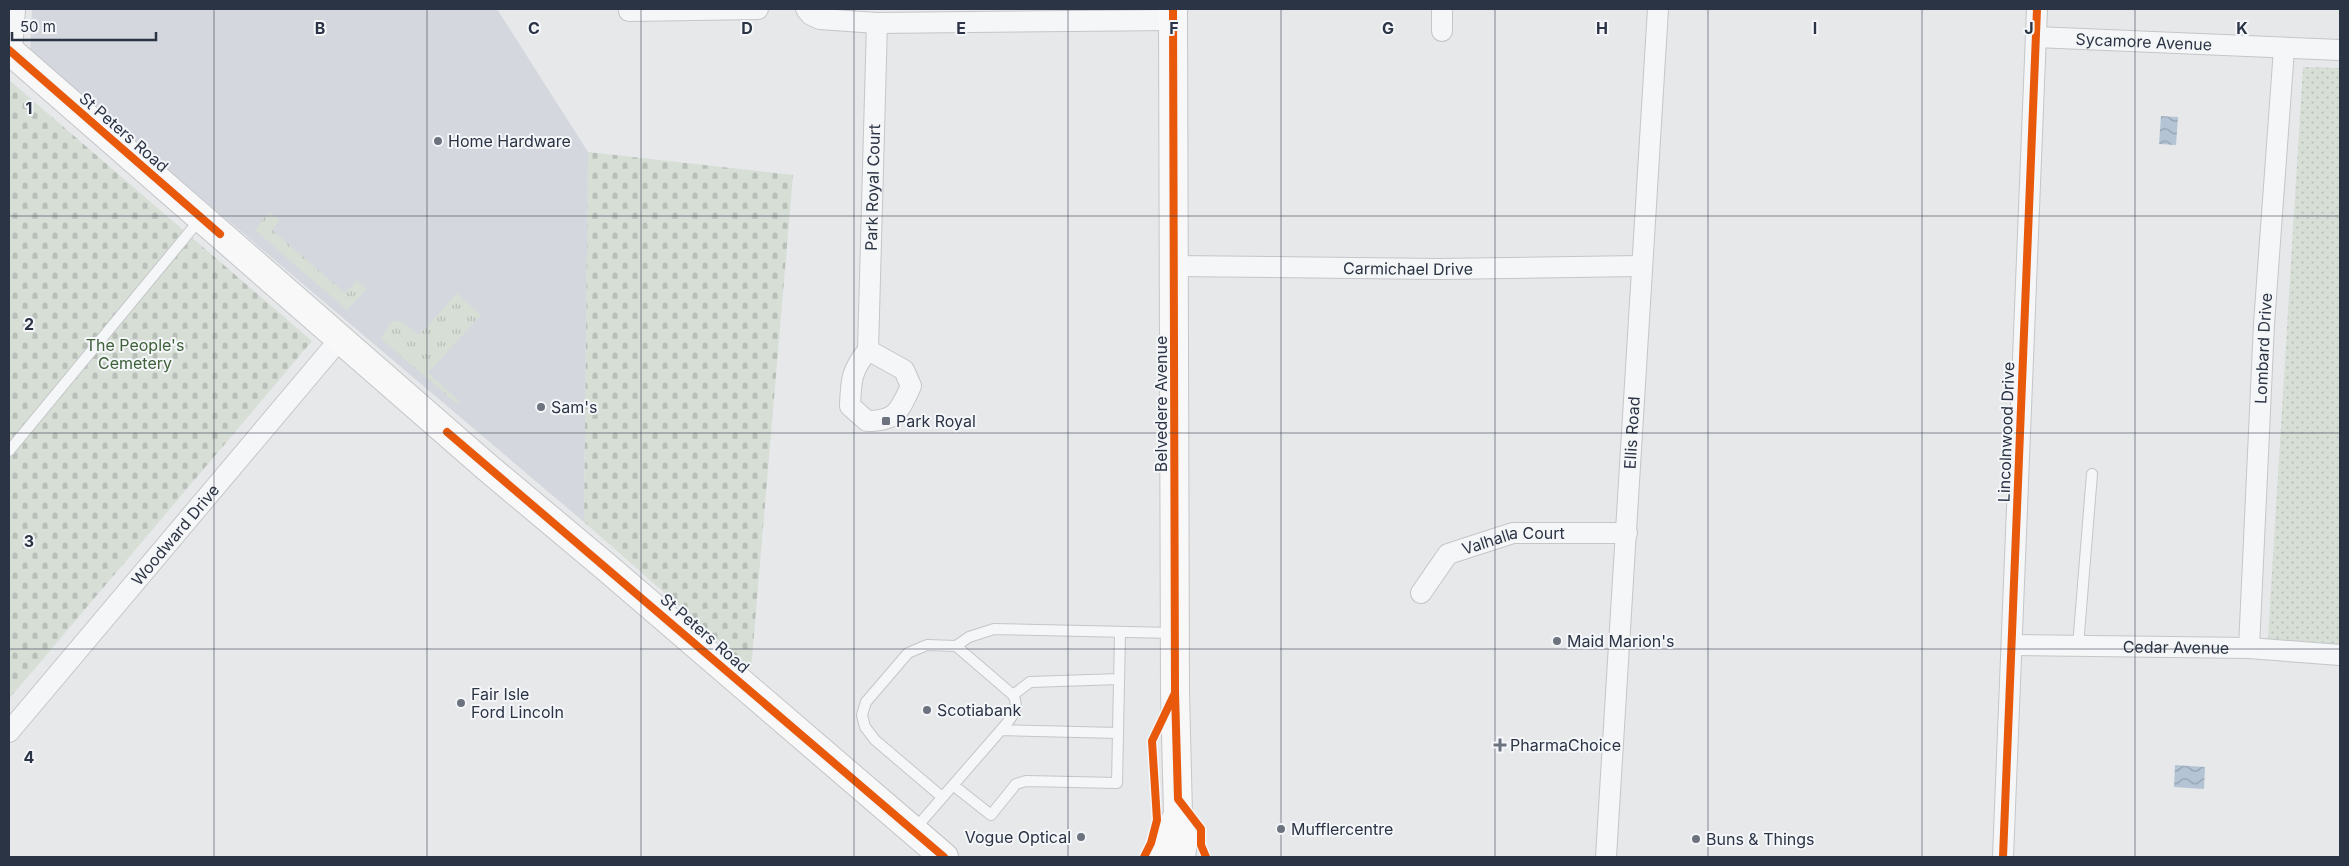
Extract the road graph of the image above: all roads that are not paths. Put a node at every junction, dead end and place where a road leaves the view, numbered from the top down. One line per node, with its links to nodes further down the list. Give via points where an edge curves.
1 (15, 9): 14 (street)
2 (758, 9): 7 (street)
3 (806, 9): 9 (street, via 820,19)
4 (1442, 9): 10 (street)
5 (1658, 9): 17 (street, Ellis Road)
6 (2037, 9): 11 (street, Lincolnwood Drive)
7 (629, 11)
8 (1173, 14): 9 (street); 16 (main road, Belvedere Avenue)
9 (877, 24): 19 (street, Park Royal Court)
10 (1442, 31)
11 (2036, 37): 12 (street, Sycamore Avenue); 26 (street, Lincolnwood Drive)
12 (2284, 49): 13 (street, Sycamore Avenue); 29 (street, Lombard Drive, via 2264,324)
13 (2340, 50)
14 (10, 51): 15 (main road, St Peters Road)
15 (201, 218): 18 (main road, St Peters Road); 20 (lane)
16 (1174, 266): 17 (street, Carmichael Drive, via 1438,269); 25 (main road, Belvedere Avenue)
17 (1640, 266): 22 (street, Ellis Road)
18 (340, 339): 34 (street, Woodward Drive); 38 (main road, St Peters Road)
19 (868, 350)
20 (9, 451)
21 (2092, 474): 28 (lane)
22 (1627, 533): 23 (street, Valhalla Court, via 1513,533 1448,554); 42 (street, Ellis Road)
23 (1421, 593)
24 (1120, 633): 25 (lane); 27 (lane, via 994,629); 31 (lane)
25 (1175, 634): 39 (main road, Belvedere Avenue)
26 (2012, 645): 28 (street, Cedar Avenue); 43 (street, Lincolnwood Drive)
27 (956, 646): 32 (lane); 37 (lane, via 927,645 908,653 866,702 862,715 865,727 875,740)
28 (2078, 646): 29 (street, Cedar Avenue)
29 (2249, 648): 30 (street, Cedar Avenue)
30 (2340, 655)
31 (1119, 680): 32 (lane, via 1030,682); 35 (lane)
32 (1013, 695): 33 (lane, via 1016,711)
33 (1001, 730): 35 (lane); 36 (lane)
34 (9, 732)
35 (1118, 732): 36 (lane, via 1117,783 1026,781 1016,784 991,815)
36 (953, 785): 37 (lane)
37 (942, 798): 38 (lane)
38 (913, 831): 40 (main road, St Peters Road)
39 (1183, 842): 41 (main road, Belvedere Avenue)
40 (944, 857)
41 (1158, 857)
42 (1606, 857)
43 (2003, 857)

